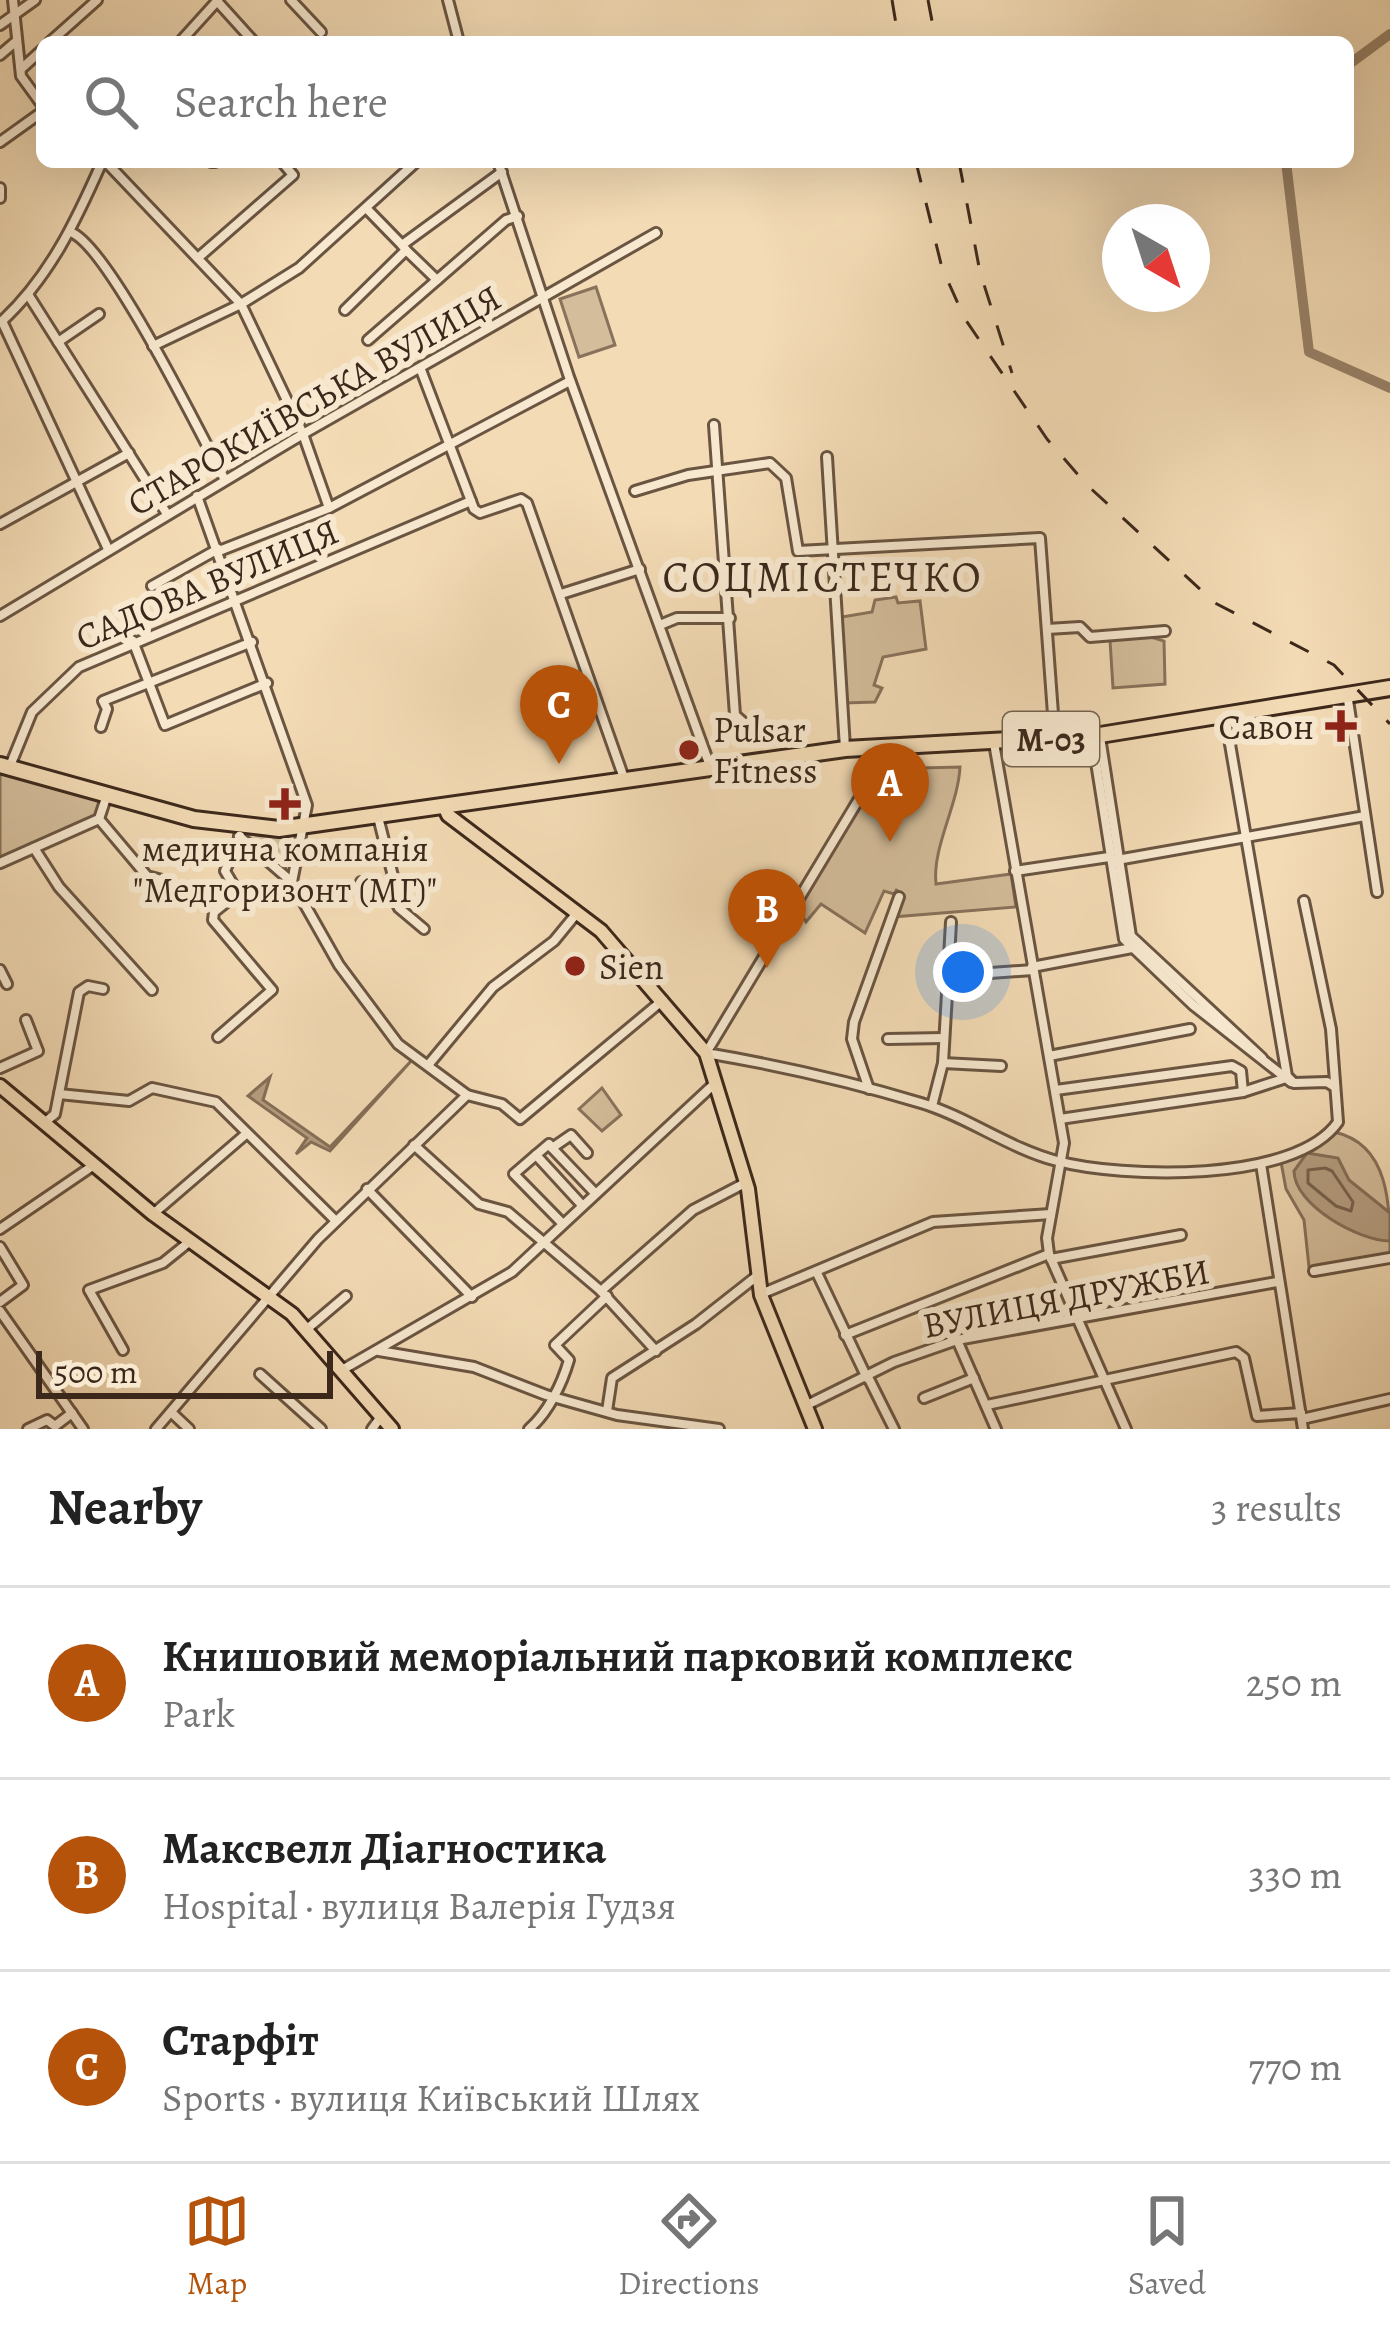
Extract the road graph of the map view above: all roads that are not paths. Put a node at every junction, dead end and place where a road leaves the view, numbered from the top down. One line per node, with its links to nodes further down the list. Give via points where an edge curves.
1 (13, 0): 7 (street)
2 (35, 0): 7 (street)
3 (97, 0): 10 (street)
4 (292, 0): 9 (street)
5 (448, 0): 13 (street)
6 (218, 1): 11 (street); 12 (street)
7 (13, 20): 8 (street); 14 (street)
8 (0, 25)
9 (321, 32)
10 (57, 36)
11 (186, 36)
12 (249, 36)
13 (457, 36)
14 (15, 42): 15 (street); 17 (street)
15 (0, 55)
16 (36, 55): 17 (street)
17 (20, 70): 18 (street)
18 (36, 102)
19 (36, 113): 20 (street)
20 (0, 142)
21 (101, 168): 31 (street)
22 (110, 168): 34 (street)
23 (287, 168): 34 (street, via 292,175)
24 (410, 168): 29 (street)
25 (499, 168): 33 (street)
26 (500, 168): 30 (street)
27 (0, 188): 28 (street)
28 (0, 198)
29 (367, 209): 33 (street); 38 (street, via 299,268)
30 (518, 217): 35 (street); 37 (street)
31 (70, 232): 36 (street); 44 (street, via 94,253)
32 (656, 232): 37 (street, СТАРОКИЇВСЬКА ВУЛИЦЯ)
33 (404, 248): 35 (street); 39 (street)
34 (199, 257): 38 (street)
35 (436, 280): 42 (street)
36 (29, 296): 41 (street); 43 (street)
37 (546, 298): 45 (street, СТАРОКИЇВСЬКА ВУЛИЦЯ); 46 (street)
38 (241, 304): 44 (street); 48 (street)
39 (345, 310)
40 (99, 314): 43 (street)
41 (1, 322): 53 (street)
42 (368, 340)
43 (58, 342): 50 (street)
44 (153, 346): 54 (street)
45 (421, 370): 48 (street, СТАРОКИЇВСЬКА ВУЛИЦЯ); 49 (street)
46 (570, 381): 49 (street); 64 (street)
47 (714, 425): 52 (street)
48 (303, 434): 54 (street, СТАРОКИЇВСЬКА ВУЛИЦЯ); 58 (street)
49 (449, 445): 57 (street); 58 (street)
50 (129, 453): 53 (street); 59 (street)
51 (827, 457): 63 (street)
52 (716, 470): 55 (street); 63 (street, via 780,467 795,548); 69 (street)
53 (76, 479): 60 (street); 61 (street)
54 (225, 480): 56 (street, СТАРОКИЇВСЬКА ВУЛИЦЯ)
55 (635, 491)
56 (197, 496): 59 (street, СТАРОКИЇВСЬКА ВУЛИЦЯ); 62 (street)
57 (472, 502): 66 (street, via 480,513 527,503); 67 (street, САДОВА ВУЛИЦЯ)
58 (329, 508): 62 (street)
59 (167, 514): 61 (street, СТАРОКИЇВСЬКА ВУЛИЦЯ)
60 (0, 524)
61 (108, 550): 68 (street, СТАРОКИЇВСЬКА ВУЛИЦЯ)
62 (218, 550): 65 (street); 67 (street)
63 (832, 551): 71 (street, via 1040,538); 85 (street)
64 (640, 569): 66 (street); 70 (street)
65 (152, 586)
66 (561, 594): 89 (street)
67 (236, 598): 73 (street, САДОВА ВУЛИЦЯ); 74 (street)
68 (0, 616)
69 (730, 618): 70 (street, via 677,618); 80 (street, via 736,715)
70 (660, 626): 88 (street)
71 (1047, 629): 72 (street, via 1080,627 1090,638); 83 (street)
72 (1165, 631)
73 (134, 641): 76 (street); 87 (street, САДОВА ВУЛИЦЯ, via 79,667 46,694)
74 (252, 642): 75 (street); 76 (street)
75 (267, 683): 76 (street, via 162,723); 95 (street, via 307,805)
76 (147, 684): 81 (street, via 103,701)
77 (1390, 691): 78 (highway, М-03); 79 (highway, М-03)
78 (1348, 700): 79 (highway, М-03); 92 (street)
79 (1225, 717): 82 (highway, М-03); 97 (street)
80 (744, 723)
81 (101, 727)
82 (1096, 737): 83 (highway, М-03); 99 (street)
83 (1055, 740): 84 (highway, М-03)
84 (994, 744): 86 (highway, М-03); 101 (street)
85 (845, 751): 86 (highway, М-03); 88 (highway, М-03)
86 (878, 751): 125 (street, via 871,779)
87 (5, 767): 90 (highway, М-03)
88 (711, 768): 89 (highway, М-03)
89 (626, 781): 91 (highway, М-03)
90 (107, 796): 94 (street); 96 (highway, М-03)
91 (445, 808): 93 (highway, М-03); 109 (main road)
92 (1365, 816): 97 (street); 105 (street)
93 (378, 817): 95 (highway, М-03); 106 (street)
94 (99, 819): 98 (street); 102 (street, via 147,876)
95 (304, 826): 96 (highway, М-03); 103 (street)
96 (241, 832): 103 (street); 122 (street, via 225,868 238,893 213,920 272,990)
97 (1244, 835): 99 (street); 131 (street)
98 (34, 848): 100 (street); 118 (street)
99 (1115, 857): 101 (street); 112 (street)
100 (0, 863)
101 (1015, 871): 113 (street)
102 (162, 880)
103 (292, 882): 128 (street, via 365,1004 398,1044)
104 (361, 883): 106 (street)
105 (1377, 892)
106 (392, 894): 111 (street)
107 (899, 897): 135 (street, via 854,1022)
108 (1304, 901): 134 (street)
109 (577, 913): 119 (main road); 128 (street, via 493,987)
110 (950, 922): 115 (street)
111 (424, 929)
112 (1134, 946): 113 (street); 131 (street, via 1237,1029)
113 (1032, 969): 115 (street); 126 (street)
114 (0, 970): 116 (street)
115 (948, 976): 123 (street)
116 (8, 984)
117 (103, 989): 138 (street, via 83,988 76,999)
118 (152, 990)
119 (664, 998): 125 (main road); 139 (street, via 520,1118)
120 (26, 1020): 130 (street, via 38,1051)
121 (1190, 1029): 126 (street)
122 (218, 1036)
123 (944, 1037): 124 (street); 127 (street)
124 (888, 1039)
125 (706, 1053): 133 (main road); 135 (street)
126 (1049, 1056): 136 (street)
127 (943, 1063): 129 (street); 140 (street)
128 (429, 1064): 139 (street)
129 (1001, 1066)
130 (0, 1068)
131 (1283, 1078): 134 (street); 137 (street)
132 (0, 1086): 142 (main road)
133 (712, 1086): 151 (main road); 153 (street)
134 (1336, 1088): 150 (street, via 1336,1126)
135 (868, 1089): 140 (street)
136 (1056, 1090): 137 (street, via 1232,1066); 141 (street)
137 (1243, 1092): 141 (street)
138 (59, 1094): 142 (street, via 56,1114); 143 (street, via 129,1101 152,1088 216,1102)
139 (467, 1095): 144 (street)
140 (932, 1106): 148 (street)
141 (1060, 1119): 148 (street)
142 (44, 1123): 149 (main road)
143 (246, 1134): 155 (street); 157 (street)
144 (414, 1144): 152 (street); 162 (street, via 479,1204 508,1212)
145 (552, 1148): 146 (street, via 571,1135); 147 (street); 153 (street)
146 (587, 1153)
147 (536, 1155): 154 (street); 158 (street, via 514,1174)
148 (1058, 1161): 150 (street, via 1186,1174); 156 (street)
149 (95, 1164): 155 (main road); 159 (street)
150 (1261, 1164): 169 (street)
151 (746, 1183): 168 (main road); 170 (street, via 693,1210)
152 (368, 1189): 157 (street); 174 (street)
153 (594, 1192): 154 (street)
154 (580, 1204): 158 (street)
155 (153, 1214): 161 (main road)
156 (1051, 1214): 164 (street); 167 (street, via 933,1222)
157 (337, 1220): 172 (street)
158 (561, 1222): 162 (street)
159 (0, 1229)
160 (1181, 1235): 164 (street)
161 (190, 1240): 172 (main road); 181 (street, via 163,1263 89,1290)
162 (539, 1243): 170 (street); 174 (street)
163 (0, 1247): 175 (street, via 22,1285)
164 (1050, 1256): 177 (street); 179 (street)
165 (1390, 1258): 166 (street)
166 (1314, 1271)
167 (817, 1273): 171 (street); 179 (street)
168 (758, 1275): 171 (main road); 183 (street)
169 (1276, 1282): 177 (street, ВУЛИЦЯ ДРУЖБИ); 197 (street)
170 (604, 1294): 183 (street); 189 (street, via 555,1346 568,1360)
171 (760, 1294): 193 (main road)
172 (269, 1296): 178 (main road); 196 (street)
173 (346, 1296): 178 (street)
174 (472, 1297): 182 (street)
175 (0, 1302)
176 (0, 1311): 195 (street)
177 (1078, 1320): 180 (street, ВУЛИЦЯ ДРУЖБИ); 188 (street)
178 (307, 1329): 184 (main road)
179 (845, 1335): 186 (street)
180 (957, 1340): 186 (street, ВУЛИЦЯ ДРУЖБИ); 187 (street)
181 (122, 1348)
182 (379, 1351): 184 (street); 189 (street, via 474,1367)
183 (656, 1351): 194 (street, via 612,1378)
184 (340, 1371): 198 (main road)
185 (260, 1374): 203 (street)
186 (868, 1377): 193 (street, ВУЛИЦЯ ДРУЖБИ); 208 (street)
187 (974, 1378): 190 (street); 192 (street)
188 (1105, 1378): 192 (street); 197 (street, via 1236,1352 1257,1416); 210 (street)
189 (550, 1397): 194 (street); 205 (street)
190 (924, 1398)
191 (1390, 1399): 197 (street)
192 (987, 1405): 209 (street)
193 (804, 1406): 207 (main road)
194 (607, 1411): 206 (street)
195 (72, 1413): 199 (street, via 55,1426 47,1420); 200 (street)
196 (172, 1413): 201 (street); 202 (street)
197 (1302, 1420)
198 (376, 1423): 204 (main road)
199 (28, 1429)
200 (83, 1429)
201 (157, 1429)
202 (189, 1429)
203 (321, 1429)
204 (392, 1429)
205 (529, 1429)
206 (718, 1429)
207 (815, 1429)
208 (894, 1429)
209 (996, 1429)
210 (1127, 1429)

